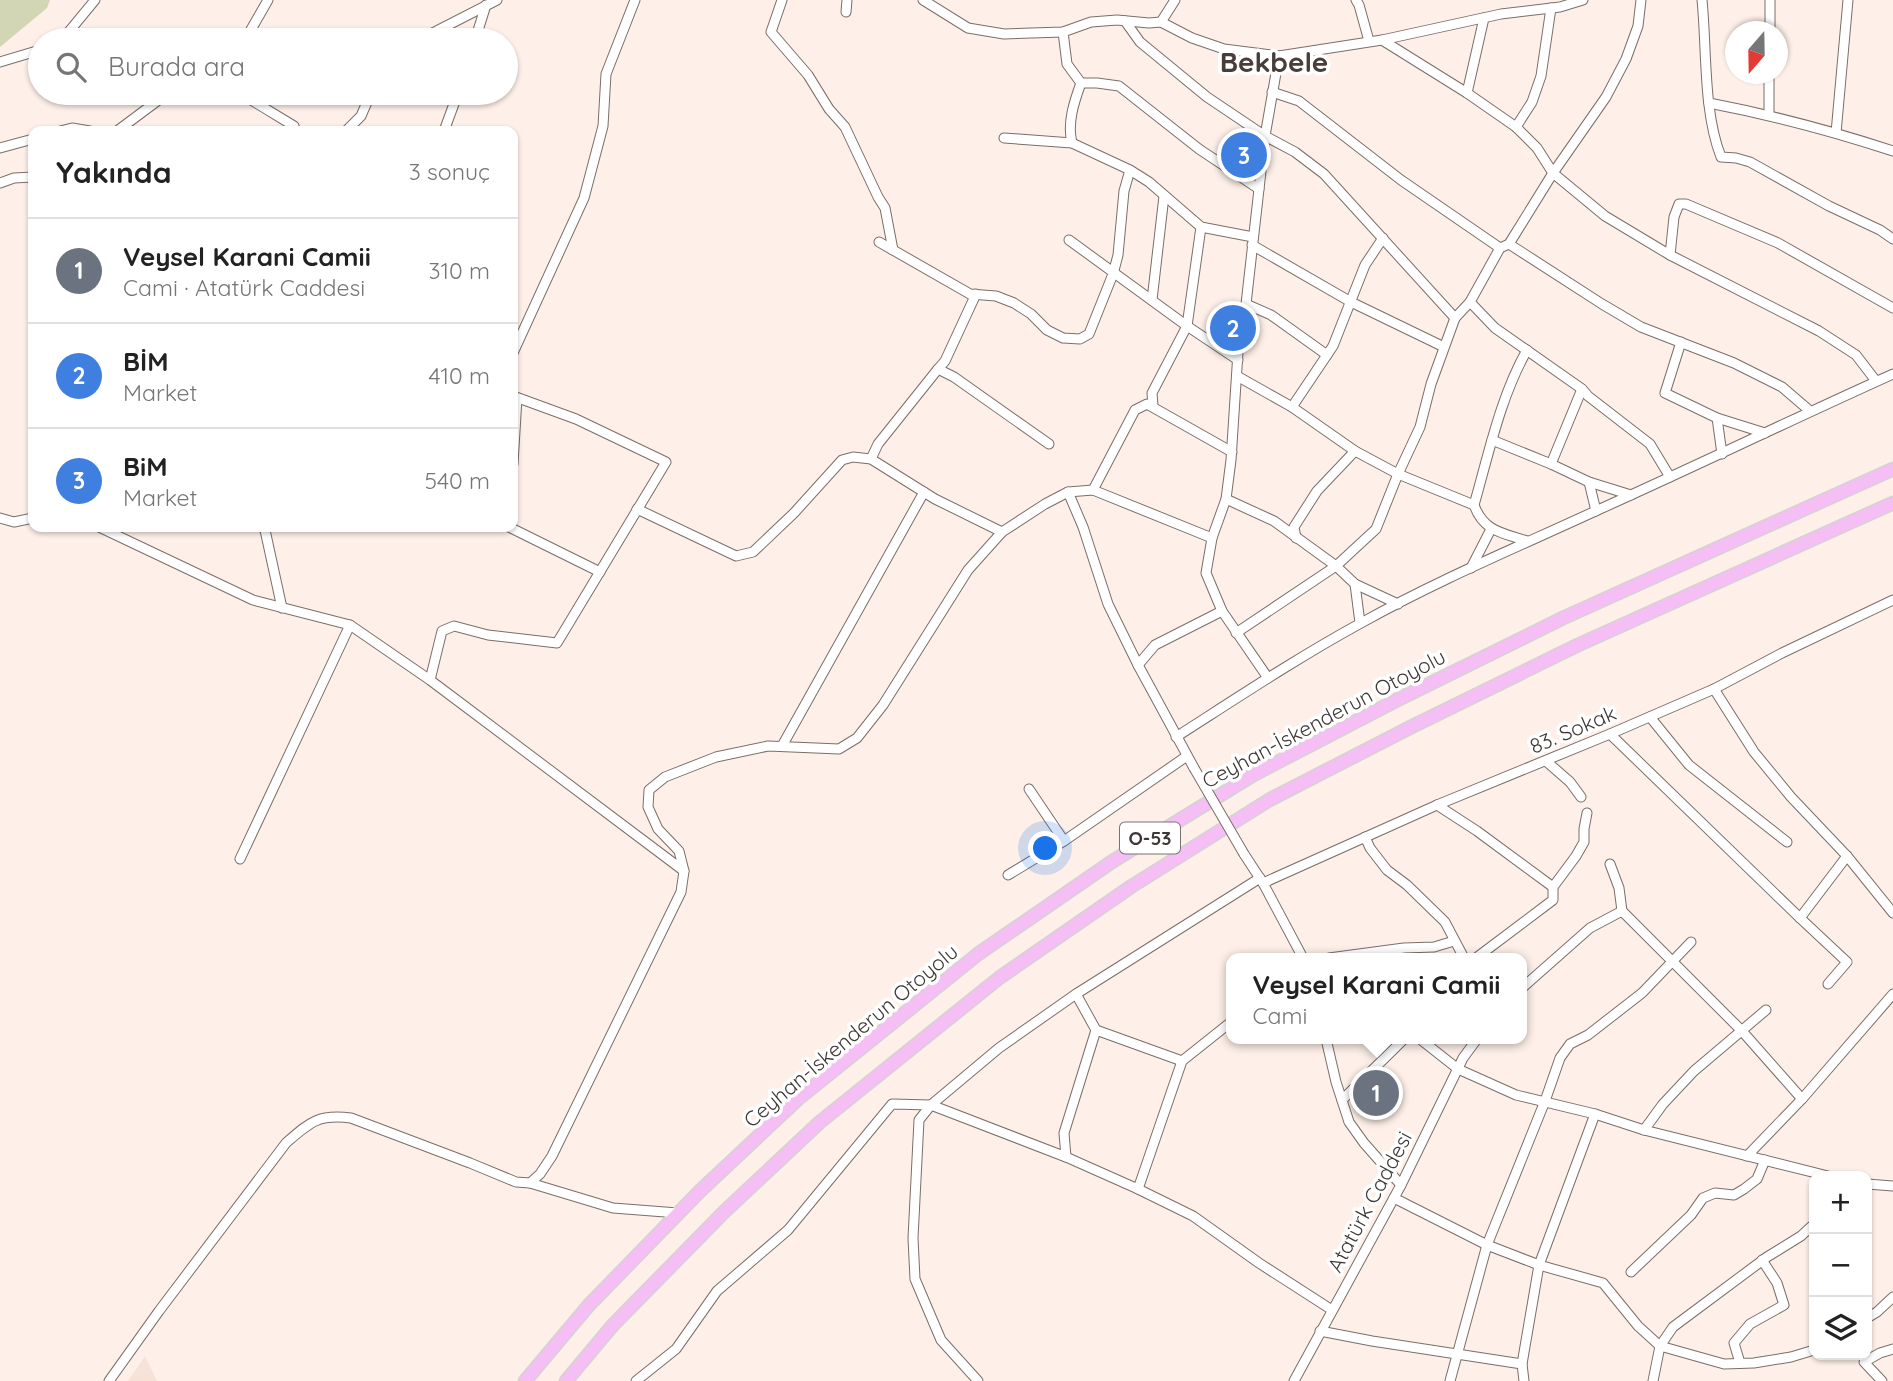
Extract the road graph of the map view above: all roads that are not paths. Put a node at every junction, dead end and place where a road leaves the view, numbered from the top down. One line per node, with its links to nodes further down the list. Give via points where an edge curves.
1 (94, 0): 22 (street)
2 (268, 0): 23 (street)
3 (497, 0): 15 (street)
4 (635, 0): 78 (street, via 606,74 603,126 584,198)
5 (782, 0): 67 (street, via 771,32 845,127 885,208)
6 (847, 0): 17 (street)
7 (923, 0): 26 (street, via 968,28 1004,34)
8 (1175, 0): 21 (street)
9 (1356, 0): 28 (street)
10 (1583, 0): 16 (street)
11 (1641, 0): 55 (street, via 1626,59 1606,97)
12 (1702, 0): 36 (street)
13 (1770, 0): 20 (street)
14 (1847, 0): 47 (street)
15 (486, 5): 24 (street); 25 (street)
16 (1551, 8): 18 (street); 46 (street, via 1541,76)
17 (846, 12)
18 (1484, 18): 27 (street); 35 (street)
19 (1125, 21): 21 (street); 26 (street, via 1091,22); 48 (street, via 1140,42 1176,72)
20 (1770, 21)
21 (1161, 22): 30 (street, via 1224,49)
22 (72, 28)
23 (251, 28)
24 (442, 28)
25 (479, 28)
26 (1063, 32): 32 (street, via 1067,64)
27 (1382, 40): 28 (street); 35 (street)
28 (1370, 41): 30 (street)
29 (28, 54): 31 (street)
30 (1279, 56): 34 (street)
31 (0, 62)
32 (1081, 83): 51 (street, via 1073,104); 58 (street, via 1119,86)
33 (1769, 84): 41 (street)
34 (1272, 92): 48 (street); 66 (street, via 1299,101 1401,180)
35 (1467, 93): 46 (street)
36 (1709, 103): 41 (street); 62 (street, via 1721,157 1750,162)
37 (152, 105): 42 (street)
38 (260, 105): 43 (street)
39 (366, 105): 44 (street)
40 (454, 105): 45 (street)
41 (1769, 114): 47 (street)
42 (124, 126)
43 (294, 126)
44 (351, 126)
45 (446, 126)
46 (1516, 127): 55 (street)
47 (1836, 132): 53 (street)
48 (1265, 136): 58 (street); 61 (street, via 1324,174)
49 (1004, 138): 51 (street)
50 (28, 140): 52 (street)
51 (1072, 143): 54 (street)
52 (0, 148)
53 (1893, 151)
54 (1130, 170): 59 (street); 69 (street)
55 (1553, 173): 66 (street); 68 (street, via 1605,216)
56 (28, 177): 57 (street)
57 (0, 183)
58 (1259, 189): 64 (street)
59 (1164, 196): 60 (street); 71 (street)
60 (1201, 227): 64 (street); 77 (street)
61 (1383, 238): 72 (street, via 1364,265); 76 (street)
62 (1893, 239)
63 (1069, 240): 69 (street)
64 (1253, 241): 72 (street); 74 (street)
65 (879, 242): 67 (street)
66 (1504, 246): 73 (street); 79 (street, via 1641,327)
67 (893, 250): 70 (street)
68 (1670, 255): 75 (street, via 1674,217 1679,204 1686,204 1778,243); 87 (street, via 1819,331 1856,355)
69 (1113, 274): 70 (street, via 1089,334 1080,339 1063,338 1047,330 1014,303); 71 (street)
70 (976, 294): 84 (street)
71 (1152, 300): 77 (street)
72 (1350, 302): 80 (street); 82 (street)
73 (1470, 302): 76 (street); 81 (street)
74 (1246, 304): 82 (street, via 1271,315); 83 (street)
75 (1893, 308)
76 (1455, 318): 80 (street)
77 (1186, 326): 83 (street); 90 (street, via 1152,393)
78 (518, 342)
79 (1681, 342): 92 (street, via 1782,387); 93 (street, via 1665,393)
80 (1444, 347): 103 (street, via 1420,426)
81 (1527, 351): 88 (street); 95 (street)
82 (1327, 355): 91 (street)
83 (1238, 360): 86 (street)
84 (938, 369): 96 (street); 100 (street, via 878,444)
85 (1893, 374): 87 (street)
86 (1237, 376): 91 (street); 98 (street)
87 (1876, 381): 92 (street)
88 (1582, 389): 101 (street); 104 (street, via 1650,444)
89 (518, 398): 113 (street, via 576,419 666,463)
90 (1153, 406): 98 (street); 106 (street, via 1135,410)
91 (1292, 407): 97 (street)
92 (1810, 411): 94 (street)
93 (1717, 418): 94 (street); 99 (street)
94 (1765, 433): 99 (street)
95 (1492, 440): 101 (street); 112 (street)
96 (1049, 444)
97 (1355, 451): 103 (street); 123 (street, via 1317,491 1294,527)
98 (1232, 452): 110 (street)
99 (1722, 454): 104 (street)
100 (872, 459): 107 (street); 113 (street, via 842,460 752,552 736,556)
101 (1551, 464): 105 (street)
102 (1893, 469): 200 (highway, Ceyhan-İskenderun Otoyolu / O-53, via 1563,618 1241,782 1113,861 978,954 798,1099)
103 (1398, 474): 112 (street); 125 (street, via 1376,528)
104 (1670, 477): 109 (street)
105 (1588, 482): 109 (street); 114 (street)
106 (1093, 490): 108 (street); 122 (street)
107 (924, 492): 121 (street); 143 (street)
108 (1068, 492): 121 (street); 136 (street, via 1108,604)
109 (1631, 495): 114 (street)
110 (1226, 499): 122 (street); 123 (street, via 1274,521)
111 (1893, 502): 218 (highway, O-53, via 1578,645 1413,726 1269,800 1132,886 999,978 820,1122 714,1221 613,1325)
112 (1474, 505): 117 (street)
113 (637, 509): 127 (street)
114 (1596, 511): 124 (street)
115 (0, 518): 116 (street)
116 (28, 519)
117 (1491, 529): 124 (street); 126 (street)
118 (110, 532): 131 (street, via 253,600)
119 (265, 532): 131 (street)
120 (517, 532): 127 (street)
121 (1003, 533): 143 (street, via 968,570 883,705 857,738 839,749)
122 (1212, 538): 132 (street, via 1206,573)
123 (1296, 538): 125 (street)
124 (1527, 541): 126 (street)
125 (1336, 566): 128 (street); 135 (street)
126 (1471, 568): 130 (street)
127 (600, 572): 138 (street, via 557,643 454,626 442,631)
128 (1355, 584): 130 (street); 133 (street)
129 (1893, 600): 139 (street, 83. Sokak)
130 (1398, 604): 133 (street)
131 (282, 608): 134 (street)
132 (1222, 611): 135 (street); 136 (street, via 1155,645)
133 (1360, 623): 137 (street)
134 (350, 625): 138 (street); 154 (street)
135 (1236, 633): 137 (street)
136 (1138, 665): 142 (street)
137 (1268, 678): 142 (street)
138 (430, 680): 156 (street)
139 (1714, 689): 140 (street, 83. Sokak); 153 (street, via 1754,752)
140 (1650, 717): 141 (street, 83. Sokak); 152 (street, via 1689,765)
141 (1610, 734): 145 (street, 83. Sokak); 162 (street)
142 (1176, 737): 144 (street)
143 (782, 746): 156 (street, via 716,757 664,777 649,790 648,807 658,829 679,851)
144 (1186, 756): 151 (street); 158 (street, bridge)
145 (1546, 761): 147 (street); 148 (street, 83. Sokak)
146 (1029, 789): 151 (street)
147 (1581, 797)
148 (1437, 805): 150 (street, 83. Sokak); 159 (street)
149 (1587, 813): 159 (street, via 1584,842)
150 (1365, 837): 158 (street, 83. Sokak); 163 (street, via 1387,870 1445,922)
151 (1064, 841): 157 (street)
152 (1787, 842)
153 (1847, 856): 161 (street); 162 (street)
154 (240, 859)
155 (1610, 864): 160 (street)
156 (684, 871): 194 (street, via 681,892 552,1156)
157 (1007, 875)
158 (1261, 881): 165 (street); 172 (street, 83. Sokak)
159 (1553, 887): 168 (street, via 1553,901)
160 (1622, 911): 169 (street); 170 (street, via 1590,928)
161 (1893, 913)
162 (1800, 918): 171 (street, via 1847,962)
163 (1454, 941): 166 (street); 167 (street)
164 (1691, 942): 169 (street)
165 (1300, 953)
166 (1366, 953)
167 (1461, 953)
168 (1483, 953)
169 (1673, 960): 177 (street); 186 (street, via 1642,993 1570,1044 1560,1058)
170 (1527, 984)
171 (1828, 984)
172 (1076, 994): 176 (street); 187 (street, 83. Sokak, via 999,1048)
173 (1893, 994): 184 (street)
174 (1766, 1010): 177 (street)
175 (1226, 1026): 182 (street)
176 (1096, 1030): 182 (street); 191 (street, via 1064,1133)
177 (1742, 1031): 184 (street); 189 (street, via 1694,1071)
178 (1327, 1044): 185 (street)
179 (1399, 1044): 185 (street)
180 (1426, 1044): 183 (street)
181 (1473, 1044): 183 (street, Atatürk Caddesi)
182 (1182, 1061): 198 (street)
183 (1458, 1069): 186 (street); 196 (street, Atatürk Caddesi)
184 (1802, 1099): 190 (street)
185 (1342, 1100): 196 (street, via 1349,1122)
186 (1545, 1101): 188 (street); 202 (street)
187 (931, 1105): 191 (street); 219 (street, via 892,1104 788,1230 718,1291 676,1349); 220 (street, via 919,1120 915,1279 941,1340)
188 (1595, 1114): 189 (street); 204 (street)
189 (1644, 1130): 190 (street)
190 (1747, 1156): 192 (street)
191 (1066, 1157): 198 (street)
192 (1765, 1160): 193 (street); 205 (street, via 1757,1180 1744,1189 1734,1195 1715,1193 1703,1198)
193 (1809, 1171)
194 (530, 1183): 200 (street, via 613,1208); 216 (street, via 516,1182 351,1118 320,1118 286,1143)
195 (1872, 1184): 197 (street)
196 (1401, 1185): 199 (street, Atatürk Caddesi)
197 (1893, 1185)
198 (1138, 1188): 207 (street, via 1193,1216)
199 (1394, 1198): 202 (street); 207 (street, Atatürk Caddesi)
200 (678, 1213): 217 (highway, Ceyhan-İskenderun Otoyolu / O-53)
201 (1809, 1229): 203 (street)
202 (1487, 1245): 204 (street); 213 (street)
203 (1762, 1260): 210 (street, via 1673,1327); 214 (street, via 1784,1305 1750,1324 1734,1343)
204 (1539, 1265): 210 (street, via 1603,1283); 215 (street)
205 (1631, 1272)
206 (1893, 1297): 208 (street)
207 (1332, 1310): 209 (street, Atatürk Caddesi)
208 (1872, 1315)
209 (1320, 1331): 213 (street); 221 (street, Atatürk Caddesi)
210 (1660, 1346): 214 (street, via 1724,1364); 224 (street)
211 (1893, 1349): 225 (street, via 1864,1363)
212 (1809, 1352): 214 (street)
213 (1457, 1355): 215 (street); 222 (street)
214 (1740, 1363)
215 (1522, 1364): 223 (street)
216 (109, 1381)
217 (525, 1381)
218 (566, 1381)
219 (636, 1381)
220 (978, 1381)
221 (1294, 1381)
222 (1450, 1381)
223 (1524, 1381)
224 (1653, 1381)
225 (1882, 1381)

